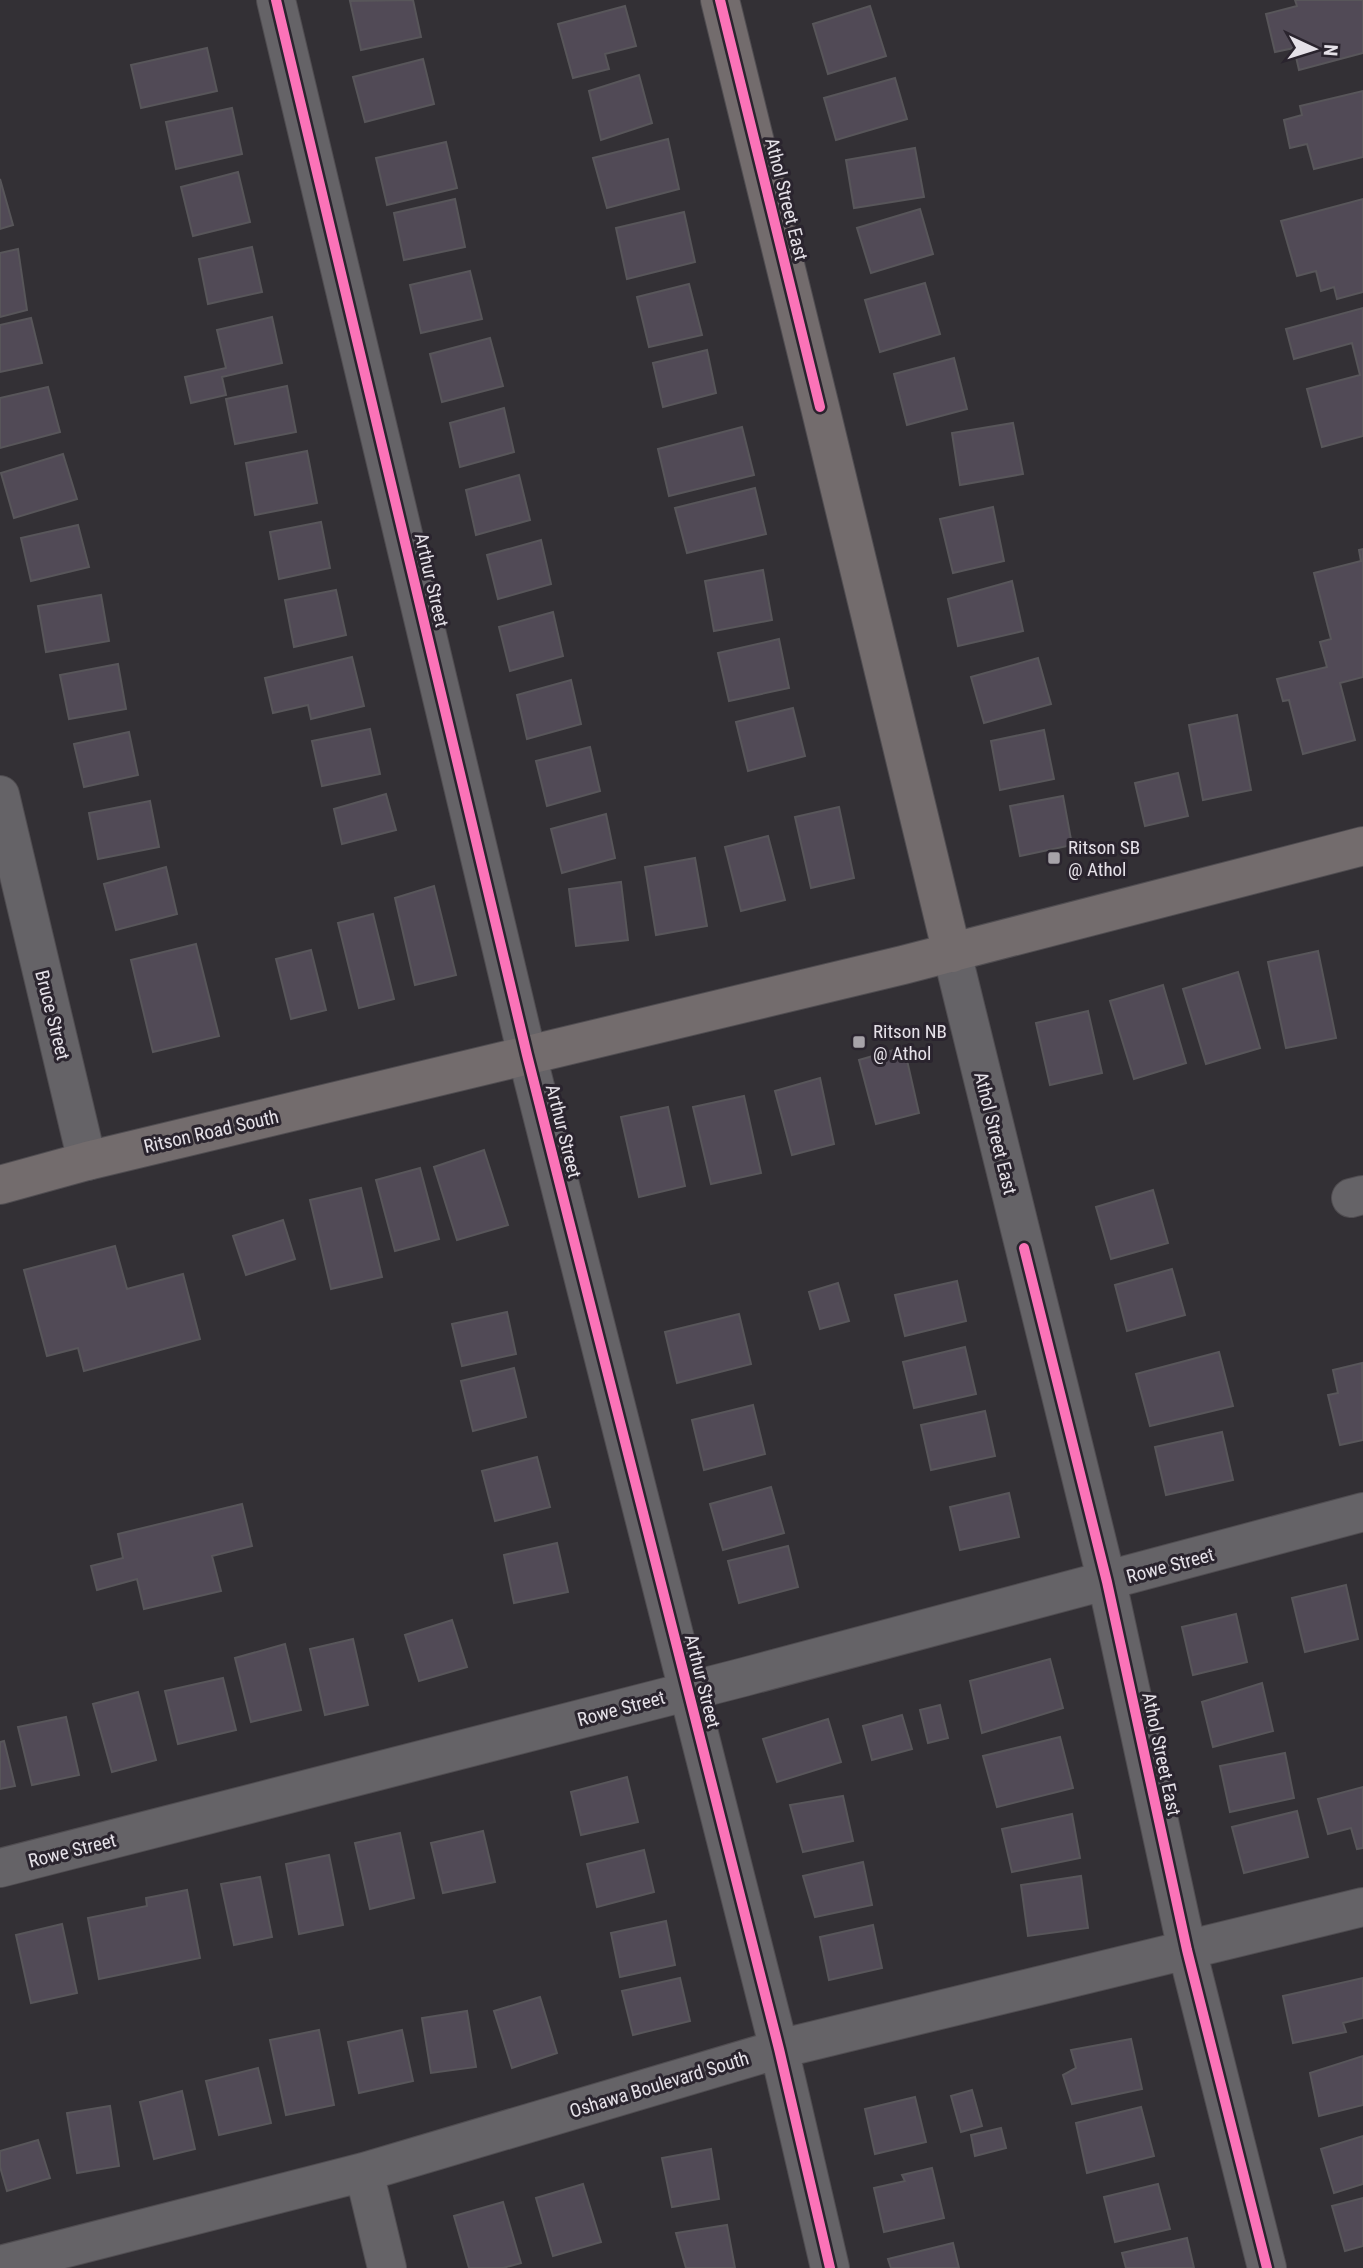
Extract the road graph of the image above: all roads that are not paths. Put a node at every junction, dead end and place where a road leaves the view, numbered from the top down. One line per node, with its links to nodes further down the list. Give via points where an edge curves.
1 (276, 0): 6 (street, Arthur Street)
2 (719, 0): 5 (main road, Athol Street East)
3 (0, 796): 7 (street, Bruce Street)
4 (1363, 846): 5 (main road, Ritson Road South)
5 (951, 953): 6 (main road, Ritson Road South); 10 (street, Athol Street East)
6 (527, 1055): 7 (main road, Ritson Road South); 11 (street, Arthur Street)
7 (87, 1161): 8 (main road, Ritson Road South)
8 (0, 1185)
9 (1363, 1513): 10 (street, Rowe Street)
10 (1107, 1582): 11 (street, Rowe Street); 14 (street, Athol Street East)
11 (687, 1691): 12 (street, Rowe Street); 15 (street, Arthur Street)
12 (0, 1868)
13 (1363, 1907): 14 (street, Oshawa Boulevard South)
14 (1187, 1950): 15 (street, Oshawa Boulevard South); 20 (street, Athol Street East)
15 (779, 2049): 16 (street, Oshawa Boulevard South); 19 (street, Arthur Street)
16 (364, 2172): 17 (street, Oshawa Boulevard South); 18 (street)
17 (0, 2265)
18 (387, 2268)
19 (830, 2268)
20 (1267, 2268)

